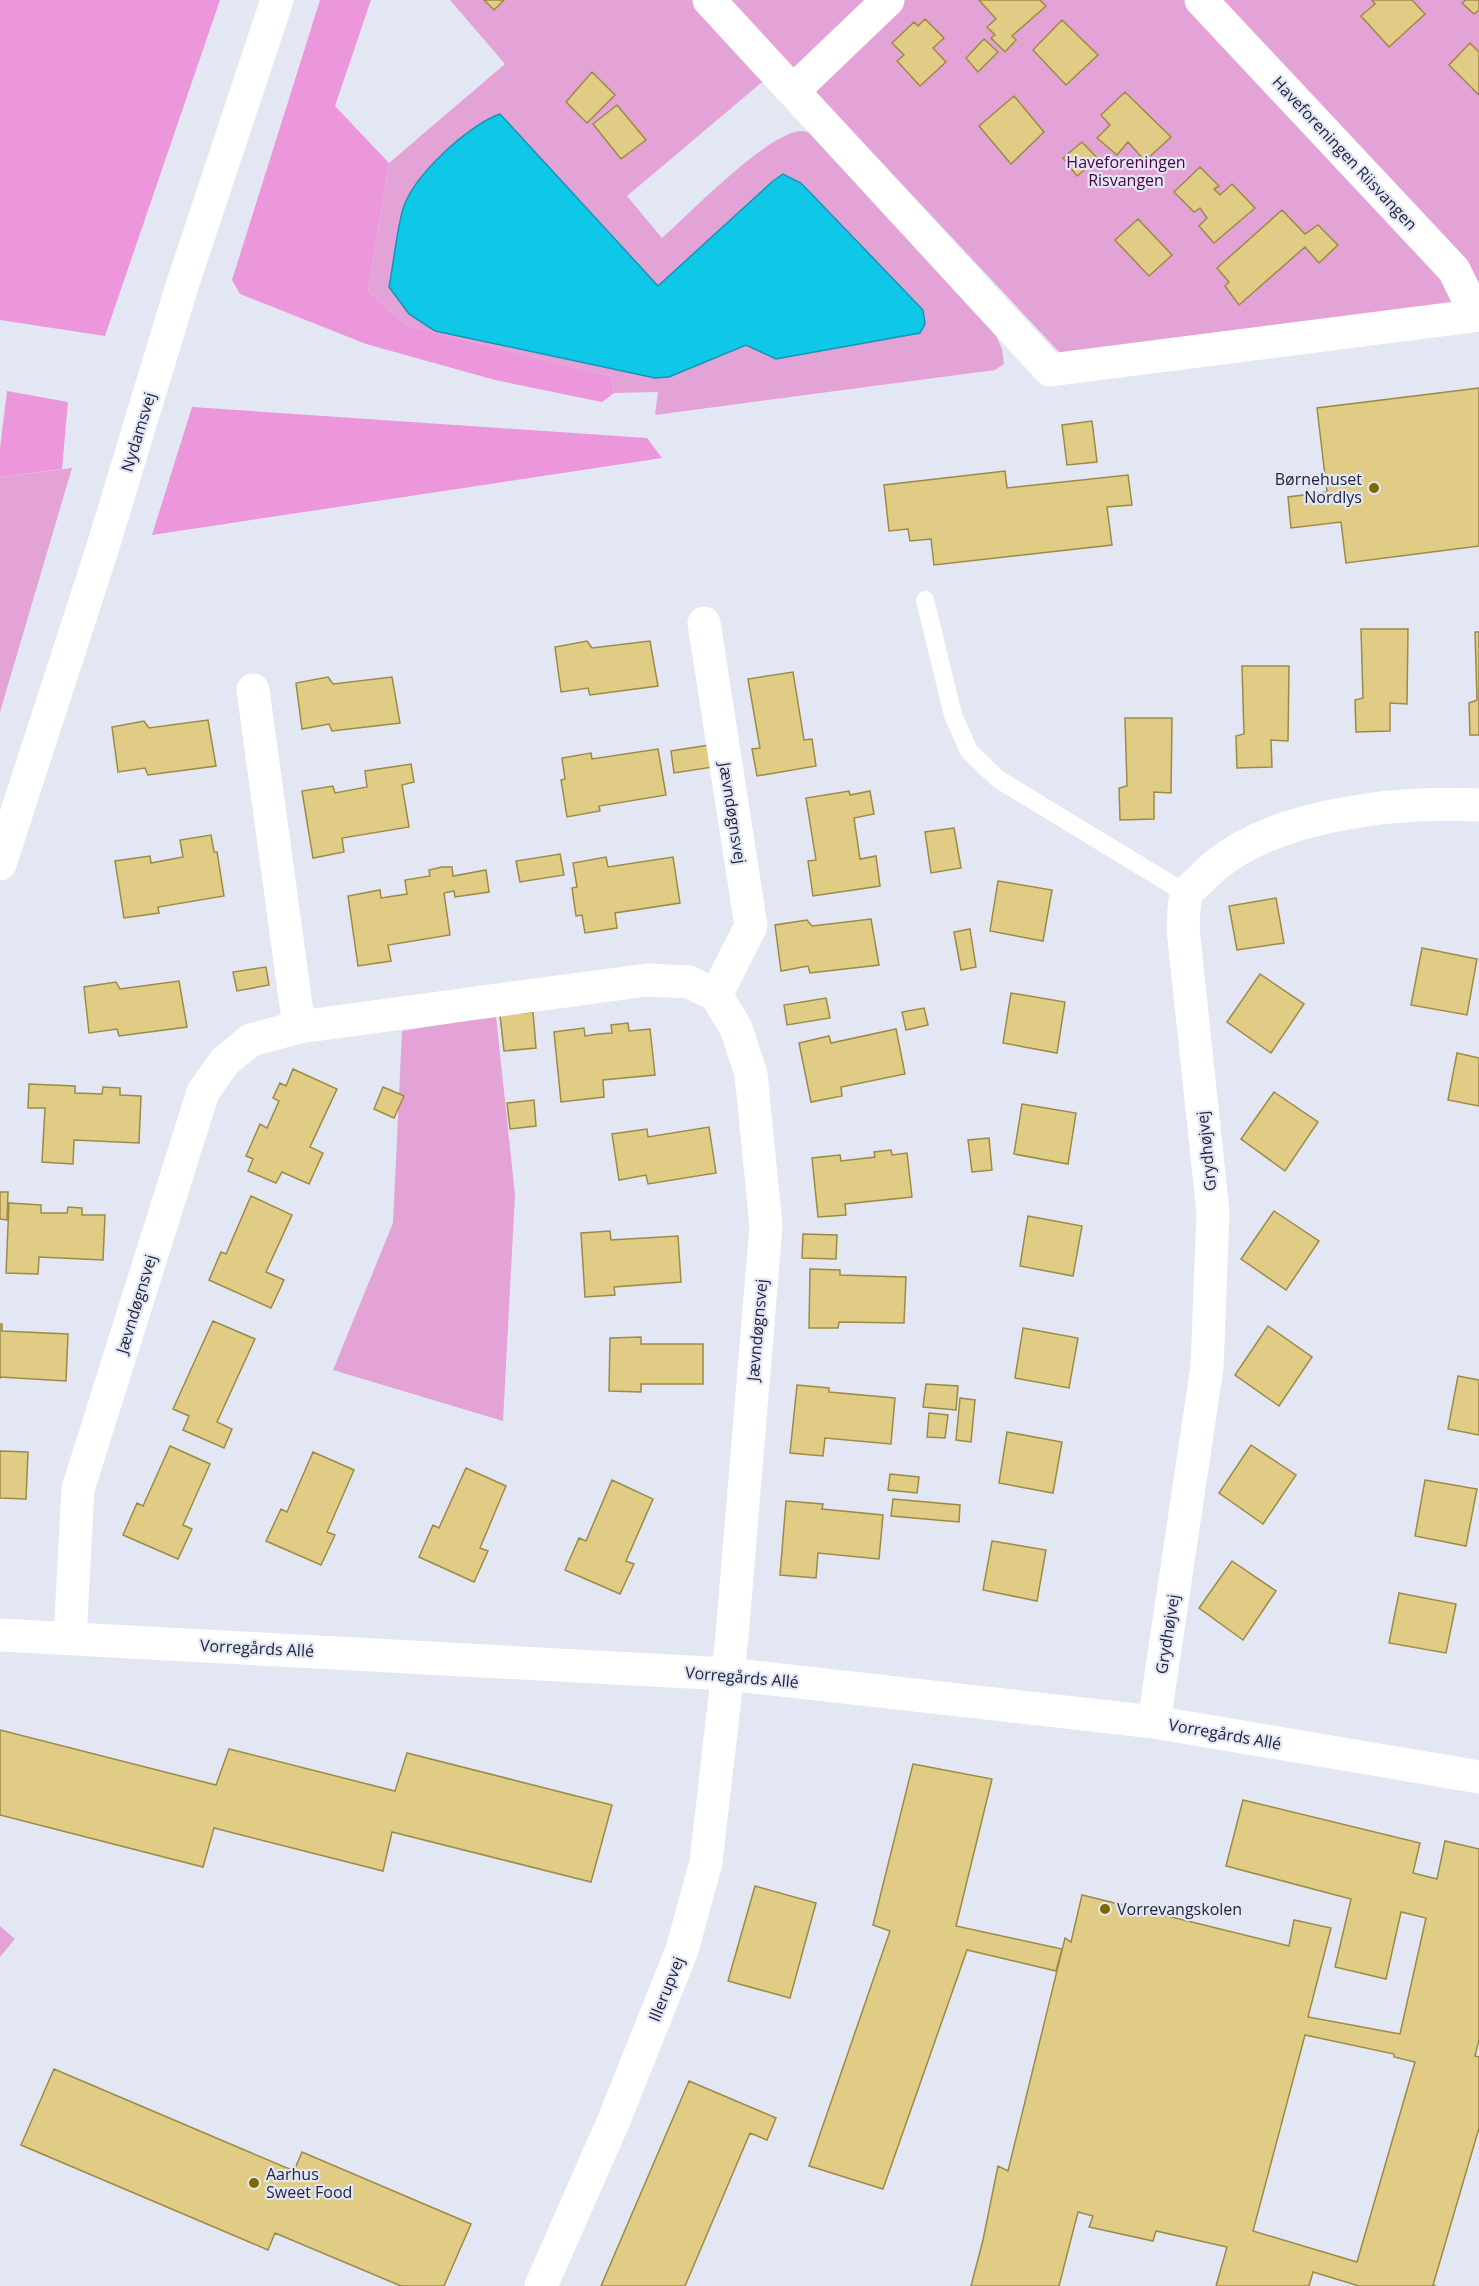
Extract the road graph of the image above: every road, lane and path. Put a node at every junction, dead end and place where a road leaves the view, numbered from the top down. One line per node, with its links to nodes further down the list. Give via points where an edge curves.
1 (277, 0): 11 (street, Nydamsvej, via 182,286)
2 (709, 0): 5 (street)
3 (888, 0): 5 (street)
4 (1201, 0): 6 (street, Haveforeningen Riisvangen, via 1454,270)
5 (793, 91): 6 (street, via 1050,370)
6 (1478, 315)
7 (925, 600): 12 (lane, via 953,715 969,751 998,779)
8 (704, 623): 13 (street, Jævndøgnsvej, via 751,926)
9 (253, 690): 14 (street)
10 (1479, 805): 12 (street, via 1436,803 1320,817 1244,844 1214,866)
11 (0, 864)
12 (1187, 894): 18 (street, Grydhøjvej, via 1183,929 1213,1212 1207,1366)
13 (716, 994): 14 (street, Jævndøgnsvej, via 689,982 647,980); 17 (street, Jævndøgnsvej, via 736,1028 751,1074 766,1226)
14 (299, 1027): 16 (street, Jævndøgnsvej, via 251,1040 225,1061 203,1092 78,1489)
15 (0, 1635): 16 (street, Vorregårds Allé)
16 (70, 1638): 17 (street, Vorregårds Allé)
17 (728, 1674): 18 (street, Vorregårds Allé); 20 (street, Illerupvej, via 706,1862 682,1950 614,2120)
18 (1154, 1722): 19 (street, Vorregårds Allé)
19 (1479, 1777)
20 (541, 2286)

